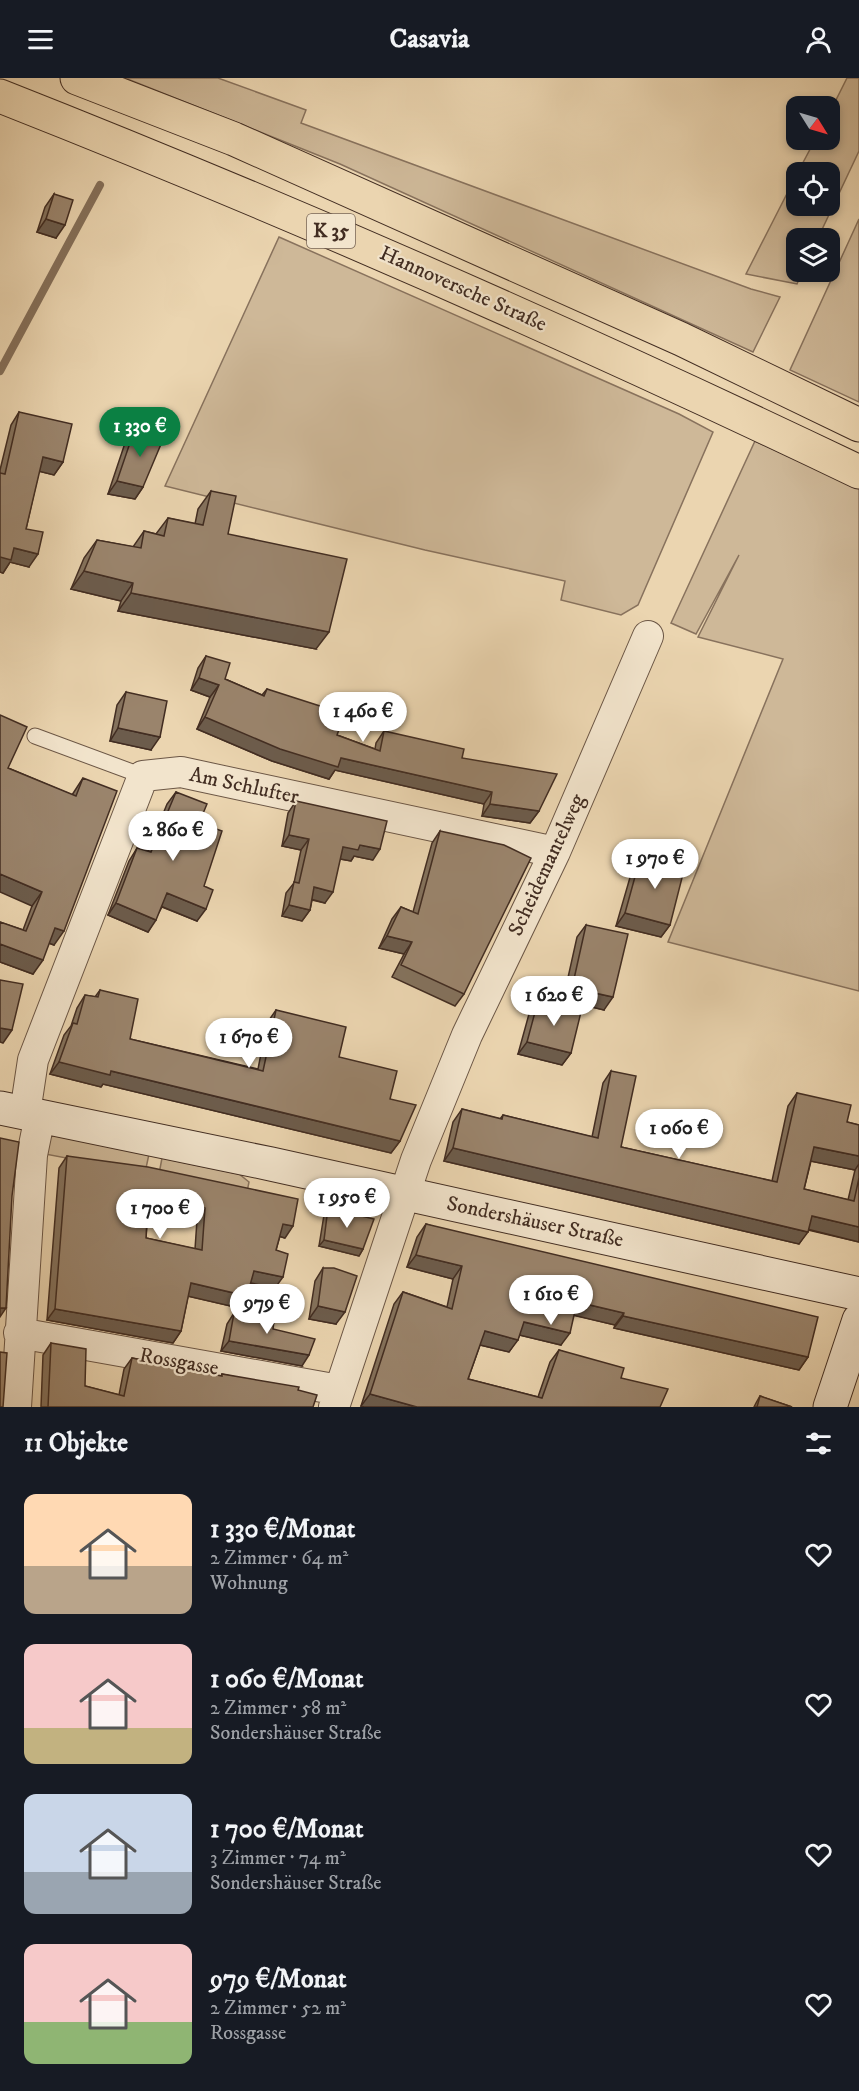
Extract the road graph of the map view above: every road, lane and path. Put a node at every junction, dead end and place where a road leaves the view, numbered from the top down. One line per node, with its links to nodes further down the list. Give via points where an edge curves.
1 (77, 78): 3 (highway, Hannoversche Straße / K 35, via 234,139 681,339)
2 (0, 96): 4 (highway, Hannoversche Straße / K 35, via 212,180 658,376)
3 (859, 425)
4 (859, 472)
5 (648, 636): 8 (street, Scheidemantelweg)
6 (35, 736): 7 (lane)
7 (143, 776): 8 (street, Am Schlufter, via 181,772); 9 (street, via 33,1060)
8 (555, 852): 10 (street, Scheidemantelweg, via 467,1035)
9 (22, 1112): 10 (street, Sondershäuser Straße); 13 (street, via 32,1155)
10 (404, 1193): 11 (street, Sondershäuser Straße); 14 (street, Scheidemantelweg)
11 (859, 1294)
12 (859, 1320): 16 (street)
13 (19, 1333): 14 (street, Rossgasse); 15 (street)
14 (337, 1399)
15 (16, 1407)
16 (830, 1407)

